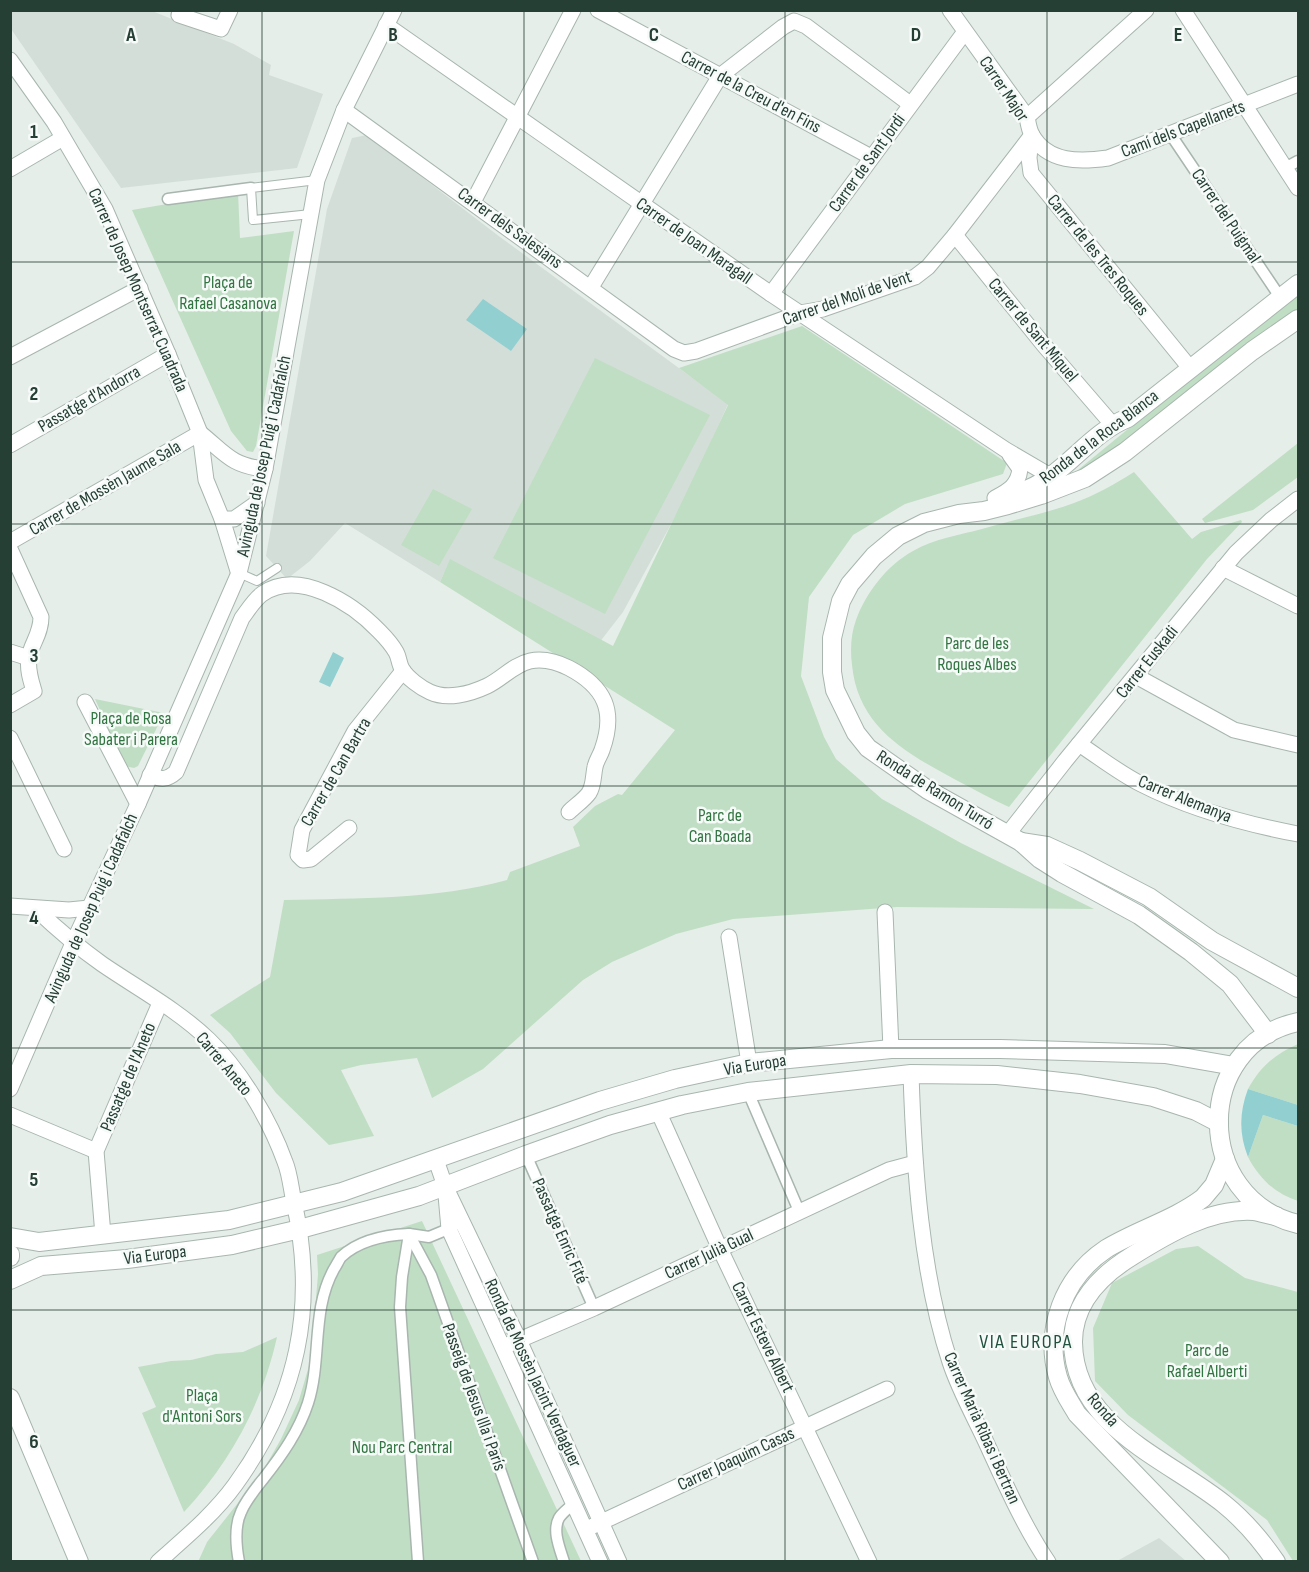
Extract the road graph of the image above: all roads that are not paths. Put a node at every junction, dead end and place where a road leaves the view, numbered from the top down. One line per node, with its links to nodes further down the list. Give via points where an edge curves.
1 (230, 10): 8 (street, via 221,28)
2 (394, 10): 9 (street, Avinguda de Josep Puig i Cadafalch)
3 (573, 10): 17 (street)
4 (598, 10): 12 (street, Carrer de la Creu d'en Fins)
5 (950, 10): 10 (street, Carrer Major)
6 (1146, 10): 18 (street)
7 (1183, 10): 15 (street)
8 (179, 15)
9 (386, 25): 16 (street, Avinguda de Josep Puig i Cadafalch); 17 (street, Carrer de Joan Maragall)
10 (964, 33): 14 (street, Carrer de Sant Jordi); 18 (street, Carrer Major)
11 (10, 60): 21 (street, Carrer de Josep Montserrat Cuadrada)
12 (720, 76): 14 (street, via 794,21); 22 (street, Carrer de la Creu d'en Fins); 31 (street)
13 (1299, 84): 15 (street, Camí dels Capellanets)
14 (910, 104): 22 (street, Carrer de Sant Jordi)
15 (1243, 105): 20 (street, Camí dels Capellanets); 24 (street)
16 (344, 110): 26 (street, Avinguda de Josep Puig i Cadafalch); 30 (street, Carrer dels Salesians)
17 (518, 117): 30 (street); 31 (street, Carrer de Joan Maragall)
18 (1027, 117): 19 (street, Carrer Major)
19 (1032, 135): 23 (street, Carrer Major, via 1047,152); 33 (street, Carrer del Molí de Vent); 46 (street, Carrer de les Tres Roques, via 1031,173)
20 (1171, 135): 23 (street, Camí dels Capellanets, via 1108,158); 38 (street, Carrer del Puigmal)
21 (63, 138): 25 (street); 36 (street, Carrer de Josep Montserrat Cuadrada, via 105,209)
22 (871, 157): 37 (street, Carrer de Sant Jordi)
23 (1065, 159)
24 (1292, 164): 28 (street)
25 (10, 169)
26 (317, 180): 27 (lane); 32 (street, Avinguda de Josep Puig i Cadafalch)
27 (251, 188): 29 (street); 32 (lane, via 253,220)
28 (1299, 188)
29 (168, 199)
30 (473, 202): 35 (street, Carrer dels Salesians)
31 (640, 204): 35 (street); 37 (street, Carrer de Joan Maragall)
32 (311, 214): 51 (street, Avinguda de Josep Puig i Cadafalch)
33 (955, 235): 40 (street, Carrer del Molí de Vent, via 915,278); 47 (street, Carrer de Sant Miquel)
34 (1299, 284): 38 (street, Ronda de la Roca Blanca)
35 (591, 287): 42 (street, Carrer dels Salesians)
36 (140, 288): 44 (street, Carrer de Josep Montserrat Cuadrada); 45 (street)
37 (771, 294): 40 (street, Carrer de Joan Maragall)
38 (1280, 297): 46 (street, Ronda de la Roca Blanca)
39 (1299, 310): 43 (street, Ronda de la Roca Blanca)
40 (800, 313): 42 (street, Carrer del Molí de Vent, via 696,351 684,353); 50 (street, Carrer de Joan Maragall)
41 (1299, 319): 43 (street, Ronda de la Roca Blanca)
42 (674, 349)
43 (1252, 351): 53 (street, Ronda de la Roca Blanca, via 1125,452)
44 (168, 354): 48 (street, Carrer de Josep Montserrat Cuadrada); 49 (street, Passatge d'Andorra)
45 (10, 357)
46 (1190, 368): 47 (street, Ronda de la Roca Blanca, via 1128,418)
47 (1112, 424): 52 (street, Ronda de la Roca Blanca)
48 (200, 433): 51 (street, Carrer de Josep Montserrat Cuadrada, via 237,463); 58 (street, Carrer de Josep Montserrat Cuadrada, via 206,480); 59 (street, Carrer de Mossèn Jaume Sala)
49 (10, 445)
50 (1006, 450): 52 (street, Carrer de Joan Maragall); 54 (street, Carrer de Joan Maragall, via 1020,469 1019,477 1010,490)
51 (265, 469): 56 (street, Avinguda de Josep Puig i Cadafalch)
52 (1049, 476): 53 (street, Carrer de Joan Maragall); 54 (street, Ronda de la Roca Blanca, via 1024,490)
53 (1070, 485): 57 (street, Ronda de la Roca Blanca, via 1008,505)
54 (995, 498): 57 (street, Ronda de la Roca Blanca)
55 (1299, 499): 62 (street, Carrer Euskadi, via 1271,520)
56 (257, 503): 58 (street, via 234,519); 63 (street, Avinguda de Josep Puig i Cadafalch)
57 (959, 514): 79 (street, Ronda de Ramon Turró, via 904,532 859,572 835,620 835,690 856,733 868,748 928,790)
58 (222, 519): 63 (street, Carrer de Josep Montserrat Cuadrada)
59 (10, 542)
60 (10, 549): 66 (street, via 40,618 39,634)
61 (277, 568): 63 (lane, via 256,581)
62 (1222, 568): 64 (street); 68 (street, Carrer Euskadi)
63 (239, 573): 74 (street, Avinguda de Josep Puig i Cadafalch)
64 (1299, 606)
65 (10, 652): 66 (street)
66 (29, 658): 70 (street, via 34,691)
67 (403, 671): 74 (street, via 396,652 380,631 338,598 301,586 273,589 262,594 242,618 176,772 169,778); 76 (street, via 441,696 456,696 488,686 514,668 537,660 556,662 590,681 606,706 606,736 593,785); 77 (street, Carrer de Can Bartra, via 355,731 302,830 298,855 303,860 311,859)
68 (1136, 676): 72 (street, Carrer Euskadi); 73 (street, via 1234,730)
69 (85, 702): 75 (street)
70 (10, 705)
71 (10, 738): 80 (street)
72 (1079, 744): 78 (street, Carrer Alemanya, via 1140,784 1251,825); 79 (street, Carrer Euskadi)
73 (1299, 745)
74 (150, 775): 75 (street, Avinguda de Josep Puig i Cadafalch)
75 (138, 804): 82 (street, Avinguda de Josep Puig i Cadafalch)
76 (569, 812)
77 (349, 828)
78 (1299, 834)
79 (1014, 839): 87 (street, Ronda de Ramon Turró, via 1047,846 1149,897 1212,941); 90 (street, Ronda de Ramon Turró, via 1191,952 1230,984)
80 (64, 849)
81 (10, 906): 83 (street)
82 (89, 908): 83 (street); 86 (street, Avinguda de Josep Puig i Cadafalch)
83 (36, 909): 86 (street, Carrer Aneto)
84 (885, 912): 91 (street)
85 (729, 937): 92 (street)
86 (73, 943): 88 (street, Carrer Aneto); 95 (street, Avinguda de Josep Puig i Cadafalch)
87 (1299, 988)
88 (160, 1003): 100 (street, Passatge de l'Aneto); 106 (street, Carrer Aneto, via 209,1040 244,1083 286,1163)
89 (1299, 1022): 90 (street)
90 (1268, 1034): 93 (street)
91 (891, 1049): 92 (street, Via Europa); 93 (street, Via Europa, via 1165,1054)
92 (749, 1063): 102 (street, Via Europa, via 600,1101)
93 (1234, 1066): 99 (street, via 1225,1084)
94 (911, 1074): 96 (street, Via Europa); 99 (street, Via Europa, via 997,1075 1080,1084 1153,1097 1196,1111); 104 (street, Carrer Marià Ribas i Bertran)
95 (10, 1089)
96 (748, 1092): 97 (street, Via Europa); 107 (street)
97 (658, 1111): 101 (street, Via Europa); 116 (street, Carrer Esteve Albert)
98 (10, 1115): 100 (street, Passatge de l'Aneto)
99 (1218, 1124): 103 (street)
100 (96, 1151): 114 (street, Passatge de l'Aneto)
101 (525, 1155): 105 (street, Via Europa); 118 (street, Passatge Enric Fité)
102 (436, 1160): 105 (street, Ronda de Mossèn Jacint Verdaguer); 106 (street, Via Europa, via 342,1192)
103 (1225, 1160): 108 (street, via 1245,1193); 137 (street, via 1214,1185 1203,1198 1107,1248 1085,1267 1061,1305 1054,1344 1058,1378 1077,1414)
104 (915, 1163): 107 (street, Carrer Julià Gual, via 889,1170); 136 (street, Carrer Marià Ribas i Bertran, via 934,1298 950,1363 1010,1492)
105 (445, 1186): 109 (street, Ronda de Mossèn Jacint Verdaguer); 111 (street, Via Europa); 112 (street, Ronda de Mossèn Jacint Verdaguer)
106 (294, 1203): 111 (street); 114 (street, Via Europa, via 229,1221)
107 (799, 1211): 116 (street, Carrer Julià Gual)
108 (1276, 1216): 110 (street); 138 (street, Ronda, via 1254,1211 1221,1214 1156,1242 1096,1284 1084,1300 1073,1333 1077,1372 1094,1406 1159,1461 1241,1519)
109 (464, 1223): 112 (street); 119 (street, Ronda de Mossèn Jacint Verdaguer)
110 (1299, 1224)
111 (300, 1229): 117 (street, Via Europa, via 232,1245 41,1266); 128 (street, via 305,1275 303,1309 300,1337 283,1397 268,1432 235,1486 196,1529)
112 (449, 1229): 113 (street, via 429,1237); 120 (street, Ronda de Mossèn Jacint Verdaguer)
113 (409, 1234): 129 (street, via 364,1242 341,1258 331,1276 324,1292 308,1403 296,1433 240,1513 235,1544); 130 (street, via 400,1307); 131 (street, Passeig de Jesus Illa i París, via 431,1275)
114 (103, 1235): 115 (street, Via Europa, via 39,1242)
115 (10, 1237)
116 (720, 1249): 118 (street, Carrer Julià Gual); 123 (street, Carrer Esteve Albert)
117 (10, 1280)
118 (594, 1308): 119 (street, Carrer Julià Gual)
119 (519, 1340): 120 (street, Carrer Julià Gual); 125 (street, Ronda de Mossèn Jacint Verdaguer)
120 (502, 1347): 124 (street, Ronda de Mossèn Jacint Verdaguer)
121 (887, 1389): 123 (street, Carrer Joaquim Casas)
122 (10, 1398): 127 (street)
123 (806, 1427): 125 (street, Carrer Joaquim Casas); 135 (street, Carrer Esteve Albert)
124 (573, 1504): 126 (street, Ronda de Mossèn Jacint Verdaguer); 132 (street, via 559,1517 556,1527)
125 (601, 1522): 126 (street, Carrer Joaquim Casas); 134 (street, Ronda de Mossèn Jacint Verdaguer)
126 (585, 1530): 133 (street, Ronda de Mossèn Jacint Verdaguer)
127 (79, 1562)
128 (158, 1562)
129 (239, 1562)
130 (418, 1562)
131 (532, 1562)
132 (564, 1562)
133 (600, 1562)
134 (619, 1562)
135 (869, 1562)
136 (1048, 1562)
137 (1220, 1562)
138 (1276, 1562)

